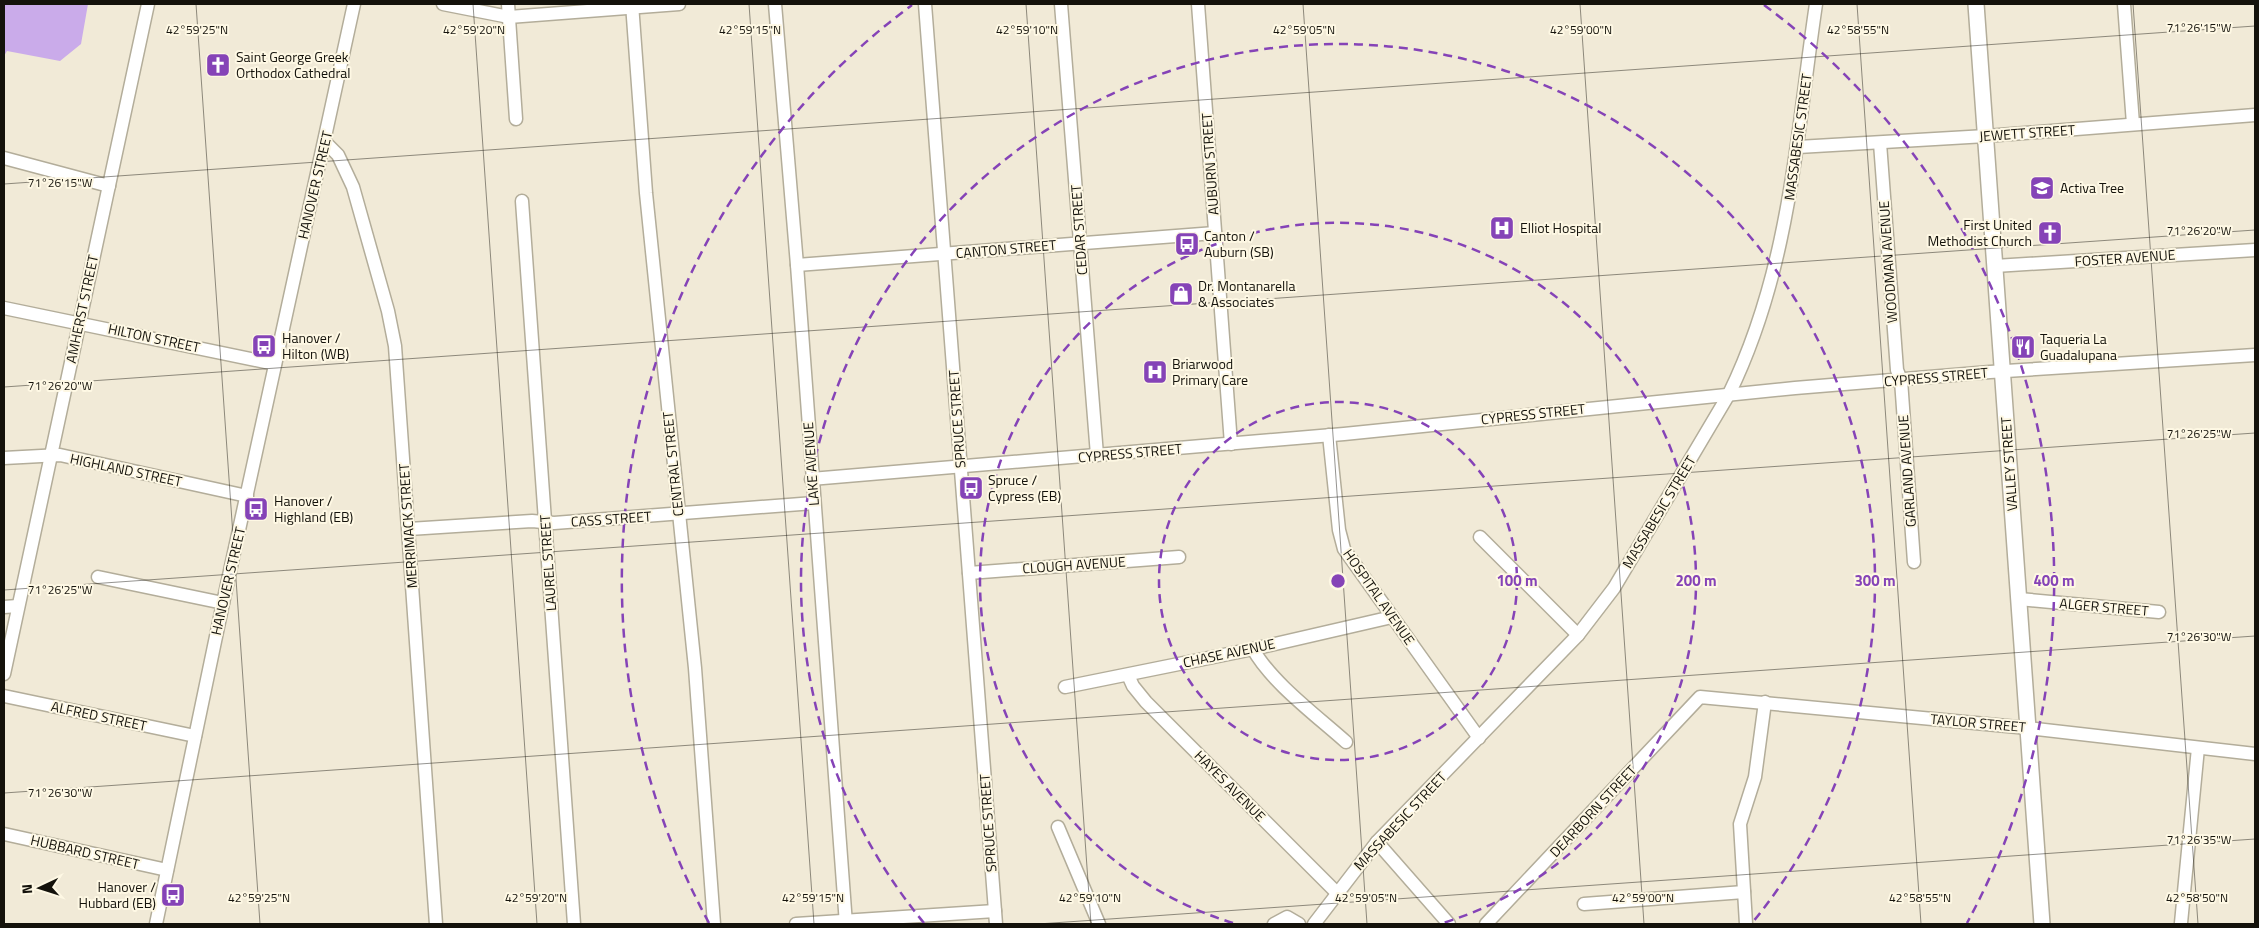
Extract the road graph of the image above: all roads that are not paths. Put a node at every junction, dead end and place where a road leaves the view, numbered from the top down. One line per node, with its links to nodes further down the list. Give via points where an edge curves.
1 (148, 4): 22 (street, AMHERST STREET)
2 (354, 4): 18 (street, HANOVER STREET)
3 (443, 4): 13 (street)
4 (679, 4): 12 (street)
5 (775, 4): 28 (street, LAKE AVENUE)
6 (925, 4): 27 (street, SPRUCE STREET)
7 (1061, 4): 25 (street, CEDAR STREET)
8 (1198, 4): 24 (street, AUBURN STREET)
9 (1816, 4): 20 (street, MASSABESIC STREET)
10 (1976, 4): 17 (main road, VALLEY STREET)
11 (2124, 4): 16 (street)
12 (632, 5): 13 (street); 46 (street, CENTRAL STREET, via 646,193)
13 (508, 10): 15 (street)
14 (2255, 115): 16 (street, JEWETT STREET)
15 (516, 119)
16 (2132, 124): 17 (street, JEWETT STREET)
17 (1986, 136): 19 (street, JEWETT STREET); 29 (main road, VALLEY STREET)
18 (325, 142): 33 (street, HANOVER STREET); 48 (street, MERRIMACK STREET, via 338,155 353,187 392,331)
19 (1880, 143): 20 (street, JEWETT STREET); 35 (street, WOODMAN AVENUE, via 1895,351)
20 (1798, 146): 36 (street, MASSABESIC STREET, via 1772,283)
21 (4, 158): 22 (street)
22 (109, 186): 31 (street, AMHERST STREET)
23 (522, 201): 47 (street, LAUREL STREET)
24 (1215, 233): 25 (street, CANTON STREET); 38 (street, AUBURN STREET)
25 (1080, 243): 27 (street, CANTON STREET); 40 (street, CEDAR STREET)
26 (2255, 250): 29 (street, FOSTER AVENUE)
27 (944, 255): 28 (street, CANTON STREET); 42 (street, SPRUCE STREET)
28 (797, 265): 43 (street, LAKE AVENUE)
29 (1995, 266): 34 (main road, VALLEY STREET)
30 (4, 308): 31 (street, HILTON STREET)
31 (79, 322): 33 (street, HILTON STREET); 39 (street, AMHERST STREET)
32 (2255, 355): 34 (street, CYPRESS STREET)
33 (275, 364): 44 (street, HANOVER STREET)
34 (2002, 372): 35 (street, CYPRESS STREET); 54 (main road, VALLEY STREET)
35 (1901, 380): 36 (street, CYPRESS STREET); 51 (street, GARLAND AVENUE)
36 (1729, 394): 37 (street, CYPRESS STREET); 60 (street, MASSABESIC STREET, via 1614,588)
37 (1329, 435): 38 (street, CYPRESS STREET); 59 (street, HOSPITAL AVENUE, via 1341,541 1348,557)
38 (1231, 444): 40 (street, CYPRESS STREET)
39 (50, 455): 41 (street, HIGHLAND STREET); 44 (street, HIGHLAND STREET); 56 (street, AMHERST STREET)
40 (1097, 455): 42 (street, CYPRESS STREET)
41 (4, 458)
42 (960, 467): 43 (street, CYPRESS STREET); 52 (street, SPRUCE STREET)
43 (811, 479): 45 (street, LAKE AVENUE)
44 (247, 496): 55 (street, HANOVER STREET)
45 (814, 503): 46 (street, CASS STREET); 82 (street, LAKE AVENUE)
46 (678, 514): 47 (street, CASS STREET); 87 (street, CENTRAL STREET, via 695,668)
47 (545, 522): 48 (street, CASS STREET); 86 (street, LAUREL STREET)
48 (409, 529): 85 (street, MERRIMACK STREET)
49 (1480, 537): 60 (street)
50 (1179, 557): 52 (street, CLOUGH AVENUE)
51 (1914, 562)
52 (969, 573): 81 (street, SPRUCE STREET)
53 (98, 577): 55 (street)
54 (2019, 599): 58 (street, ALGER STREET); 68 (main road, VALLEY STREET)
55 (223, 602): 69 (street, HANOVER STREET)
56 (18, 606): 57 (street); 62 (street, AMHERST STREET)
57 (4, 607)
58 (2159, 612)
59 (1392, 617): 61 (street, CHASE AVENUE); 70 (street, HOSPITAL AVENUE)
60 (1578, 635): 70 (street, MASSABESIC STREET)
61 (1252, 649): 63 (street, CHASE AVENUE); 71 (street, via 1275,677)
62 (4, 674)
63 (1128, 675): 64 (street, CHASE AVENUE); 79 (street, HAYES AVENUE, via 1146,702)
64 (1065, 687)
65 (4, 696): 69 (street, ALFRED STREET)
66 (1700, 697): 67 (street, TAYLOR STREET); 95 (street, DEARBORN STREET)
67 (1765, 702): 68 (street, TAYLOR STREET); 78 (street, via 1756,777 1740,824)
68 (2028, 728): 72 (street, TAYLOR STREET); 97 (main road, VALLEY STREET)
69 (195, 736): 77 (street, HANOVER STREET)
70 (1479, 738): 76 (street, MASSABESIC STREET)
71 (1346, 742)
72 (2198, 748): 73 (street, TAYLOR STREET); 83 (street)
73 (2255, 754)
74 (1058, 827): 90 (street)
75 (4, 834): 77 (street, HUBBARD STREET)
76 (1377, 842): 79 (street, MASSABESIC STREET); 94 (street)
77 (167, 870): 84 (street, HANOVER STREET)
78 (1744, 892): 80 (street); 96 (street)
79 (1337, 893): 93 (street, MASSABESIC STREET)
80 (1584, 904)
81 (995, 911): 82 (street); 89 (street, SPRUCE STREET)
82 (846, 923): 88 (street)
83 (2181, 923)
84 (156, 924)
85 (436, 924)
86 (574, 924)
87 (714, 924)
88 (796, 924)
89 (996, 924)
90 (1099, 924)
91 (1274, 924): 92 (street, via 1287,917)
92 (1299, 924)
93 (1314, 924)
94 (1449, 924)
95 (1486, 924)
96 (1746, 924)
97 (2042, 924)

